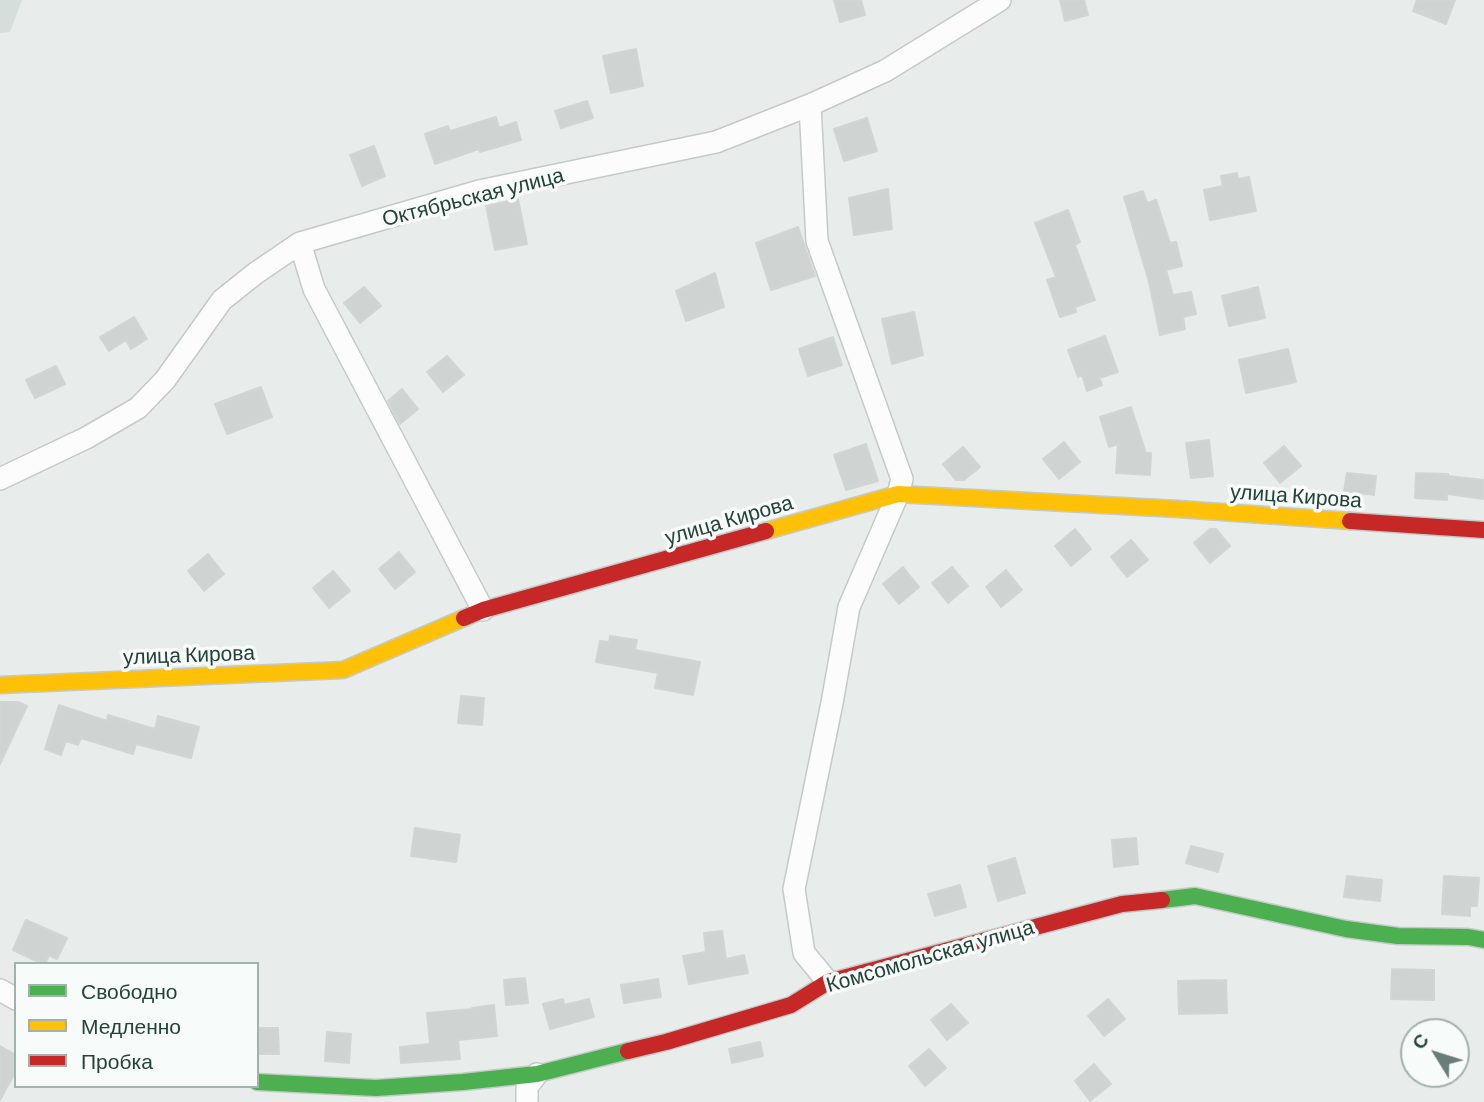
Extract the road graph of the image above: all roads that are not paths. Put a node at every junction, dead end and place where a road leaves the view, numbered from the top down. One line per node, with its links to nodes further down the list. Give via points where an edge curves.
1 (1000, 0): 2 (street, Октябрьская улица, via 885,71)
2 (810, 105): 3 (street, Октябрьская улица, via 716,142 479,191); 5 (street, via 817,242 902,480)
3 (300, 243): 4 (street, Октябрьская улица, via 222,300 165,380 138,408); 7 (street, via 314,289)
4 (0, 479)
5 (898, 494): 6 (street, улица Кирова); 7 (street, улица Кирова); 10 (street, via 849,607 794,889 804,953)
6 (1484, 530)
7 (483, 610): 8 (street, улица Кирова, via 342,670)
8 (0, 685)
9 (1484, 940): 10 (street, Комсомольская улица, via 1346,929 1195,895 1122,904)
10 (828, 982): 11 (street, Комсомольская улица, via 791,1005)
11 (537, 1074): 12 (street, Комсомольская улица, via 376,1088); 13 (street, via 527,1087)
12 (259, 1082)
13 (527, 1102)

